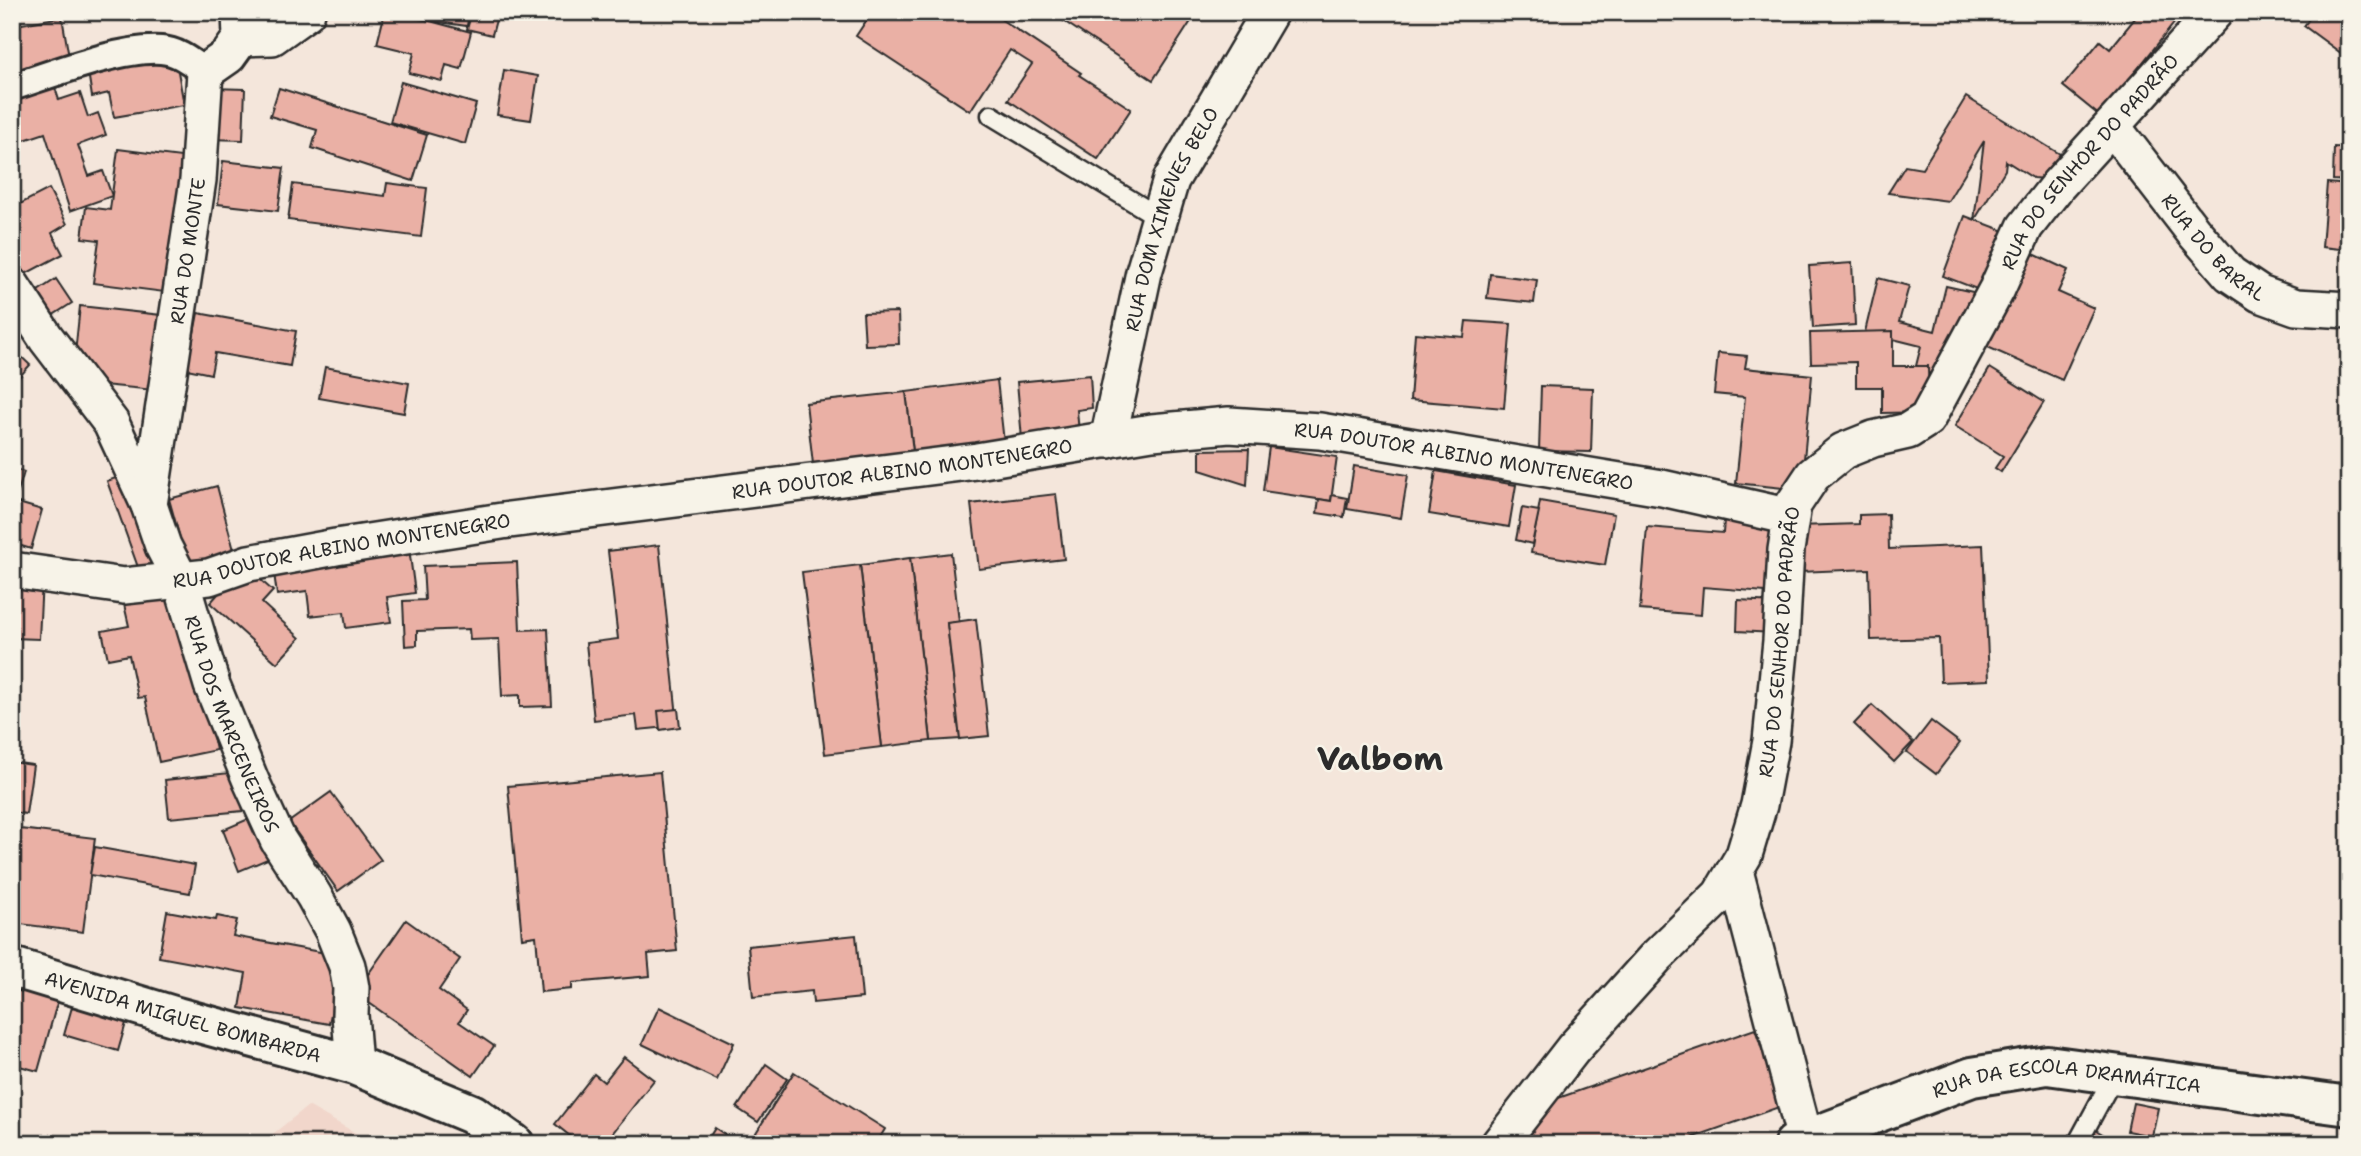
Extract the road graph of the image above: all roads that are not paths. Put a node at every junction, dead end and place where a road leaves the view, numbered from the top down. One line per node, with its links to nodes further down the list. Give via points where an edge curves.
1 (307, 12): 4 (street, via 272,37)
2 (1270, 12): 9 (street, RUA DOM XIMENES BELO, via 1171,180)
3 (2215, 12): 8 (street, RUA DO SENHOR DO PADRÃO)
4 (240, 25): 5 (street, via 228,56)
5 (205, 72): 6 (street, via 184,57 163,50 129,52); 13 (street, RUA DO MONTE, via 198,180)
6 (12, 87)
7 (991, 116): 9 (lane)
8 (2112, 126): 11 (street, RUA DO BARAL, via 2231,274 2260,295 2296,307); 14 (street, RUA DO SENHOR DO PADRÃO, via 2025,227 1927,419 1908,432 1843,450 1813,475 1793,505)
9 (1160, 218): 12 (street, RUA DOM XIMENES BELO)
10 (12, 286): 13 (street, RUA DOS MARCENEIROS, via 111,423)
11 (2349, 310)
12 (1108, 440): 14 (street, RUA DOUTOR ALBINO MONTENEGRO, via 1229,425 1320,431 1662,488); 16 (street, RUA DOUTOR ALBINO MONTENEGRO, via 502,521 249,563)
13 (149, 505): 16 (street, RUA DOS MARCENEIROS)
14 (1791, 517): 17 (street, RUA DO SENHOR DO PADRÃO, via 1771,741 1759,805)
15 (12, 570): 16 (street, RUA DOUTOR ALBINO MONTENEGRO, via 124,586)
16 (181, 581): 19 (street, RUA DOS MARCENEIROS, via 212,685 251,781 278,840 333,931 347,966)
17 (1735, 871): 22 (street); 24 (street, RUA DO SENHOR DO PADRÃO, via 1720,895 1655,958 1573,1049)
18 (12, 967): 19 (street, AVENIDA MIGUEL BOMBARDA)
19 (354, 1065): 23 (street, AVENIDA MIGUEL BOMBARDA, via 472,1114)
20 (2115, 1074): 21 (street, RUA DA ESCOLA DRAMÁTICA); 22 (street, RUA DA ESCOLA DRAMÁTICA, via 2047,1065 1972,1077); 25 (lane)
21 (2349, 1106)
22 (1800, 1142)
23 (514, 1144)
24 (1499, 1144)
25 (2077, 1144)

